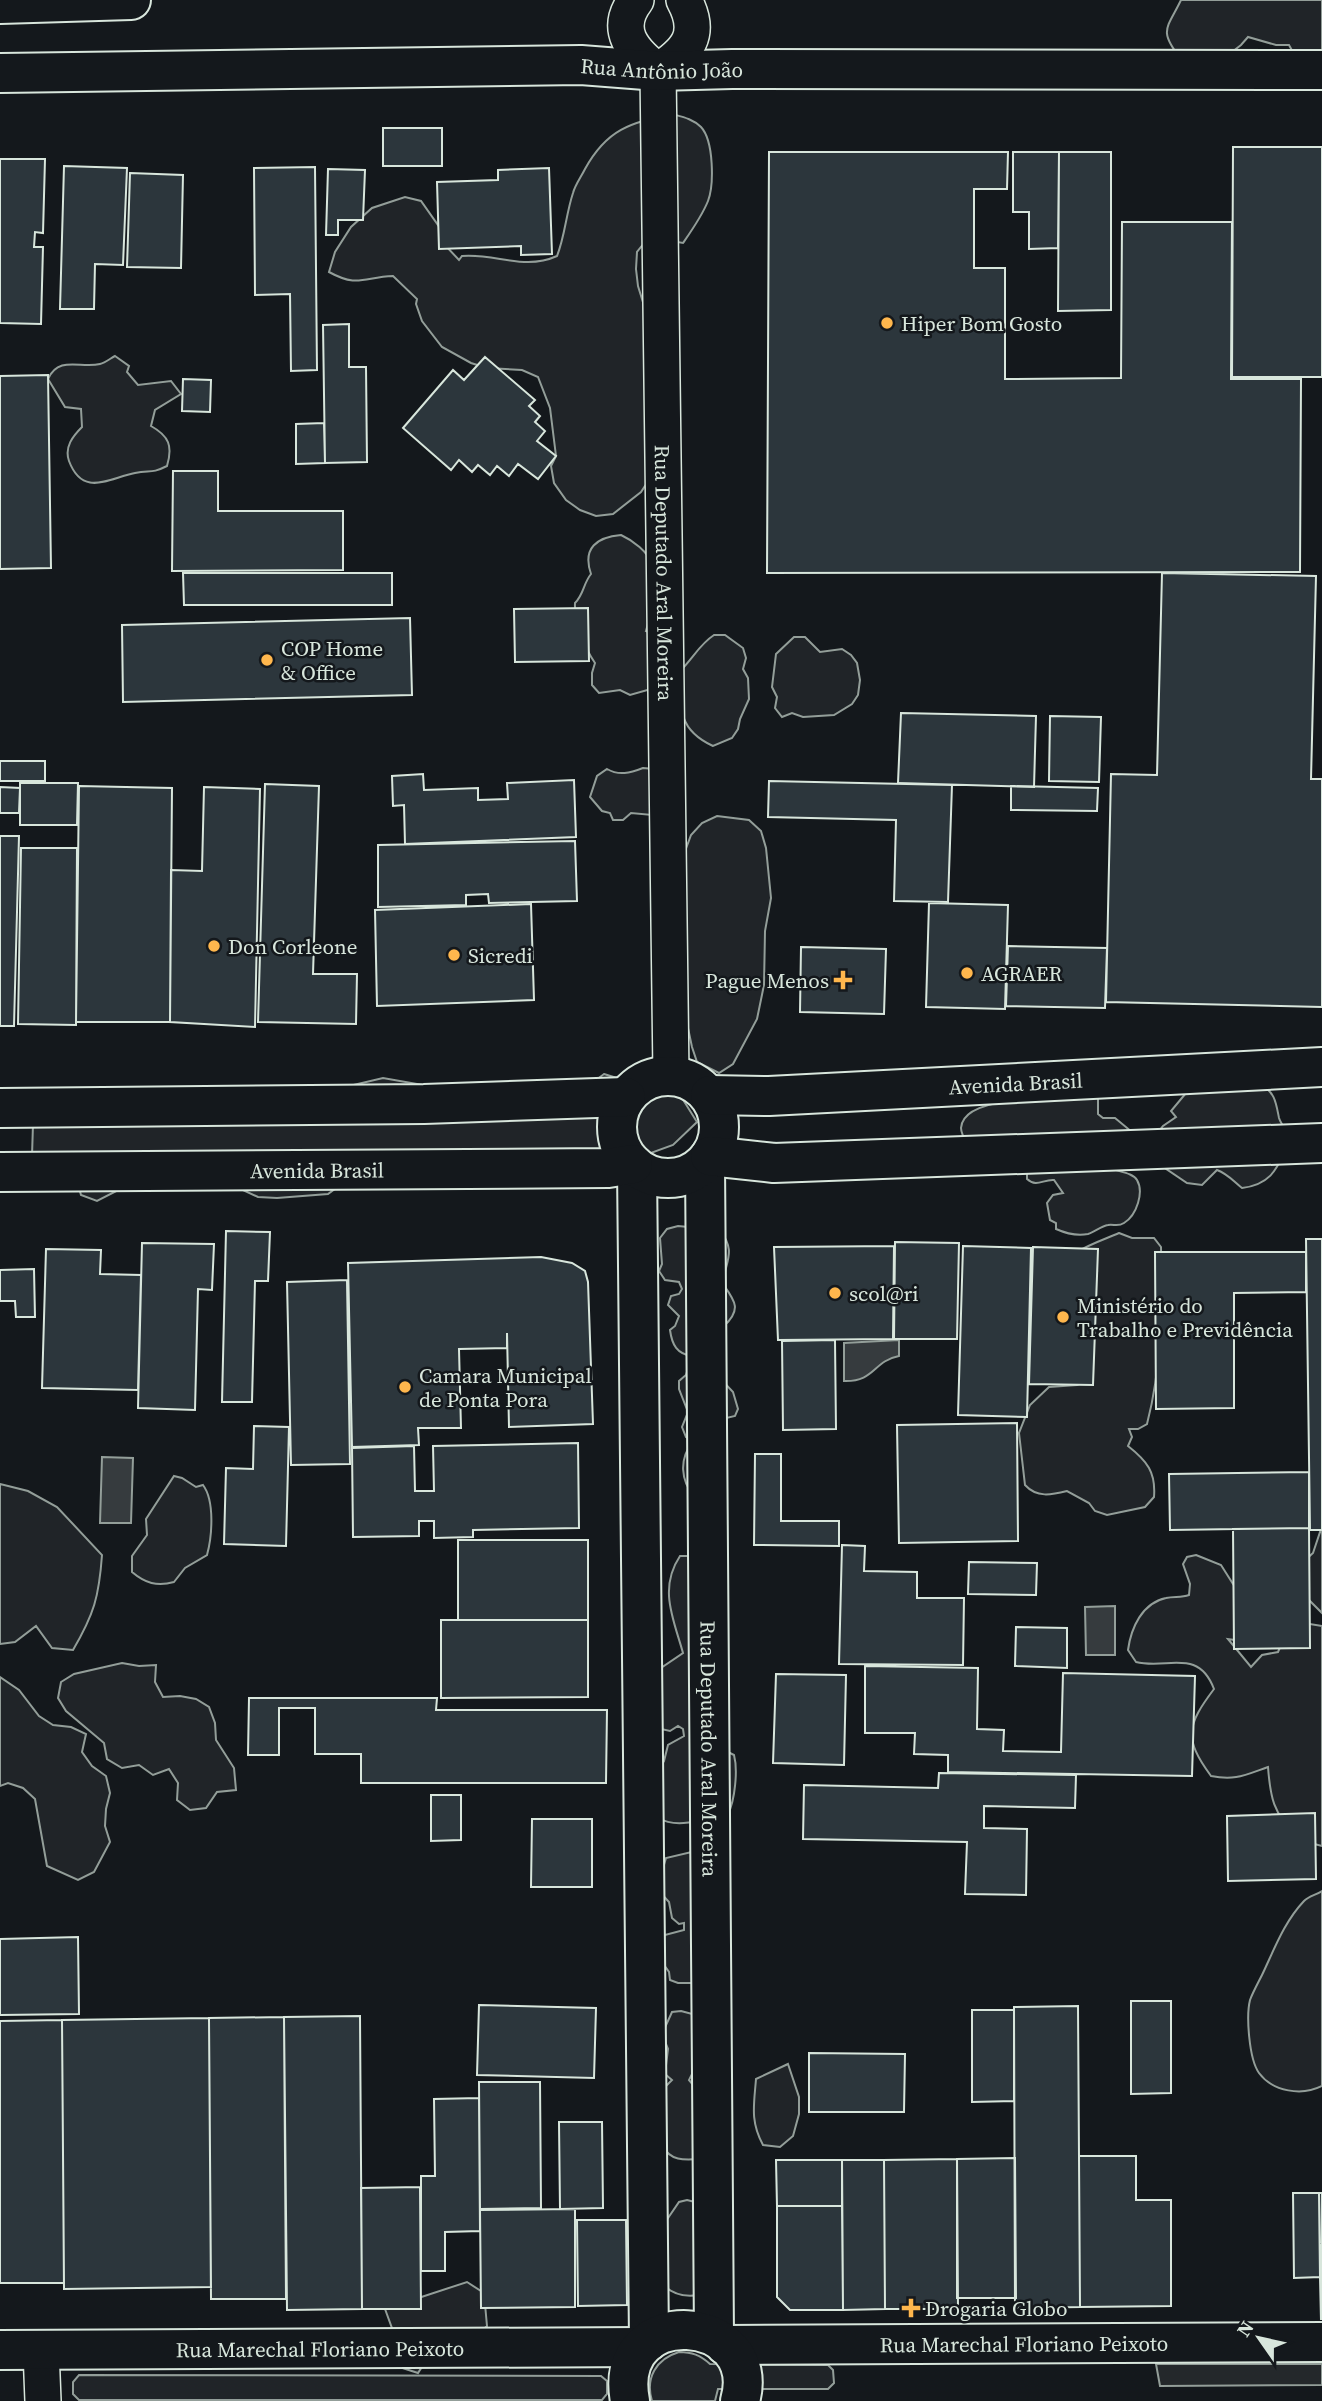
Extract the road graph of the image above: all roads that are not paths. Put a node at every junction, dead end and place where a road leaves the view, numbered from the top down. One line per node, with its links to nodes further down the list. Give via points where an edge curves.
1 (131, 0): 4 (main road)
2 (636, 0): 6 (street, via 626,23 627,37 633,50)
3 (684, 0): 6 (street, via 691,12 690,41)
4 (0, 4)
5 (1322, 70): 6 (main road, Rua Antônio João)
6 (657, 71): 7 (main road, Rua Antônio João, via 582,65); 9 (street, Rua Deputado Aral Moreira)
7 (0, 73)
8 (1322, 1067): 10 (main road, Avenida Brasil)
9 (671, 1075): 10 (main road, via 693,1081); 11 (main road, via 646,1080)
10 (710, 1096): 14 (main road, via 720,1130)
11 (626, 1097): 12 (main road); 15 (main road, via 618,1116 618,1137)
12 (0, 1108)
13 (1322, 1143): 14 (main road, via 774,1163)
14 (708, 1160): 15 (main road, via 689,1174 671,1178 653,1176); 17 (main road, Rua Deputado Aral Moreira)
15 (635, 1166): 16 (main road, Avenida Brasil); 19 (main road)
16 (0, 1172)
17 (720, 2341): 18 (main road, Rua Marechal Floriano Peixoto); 19 (main road, Rua Marechal Floriano Peixoto, via 680,2328); 24 (main road, via 739,2367)
18 (1322, 2342)
19 (646, 2344): 21 (main road, Rua Marechal Floriano Peixoto); 23 (main road, via 629,2374)
20 (0, 2350): 21 (main road, Rua Marechal Floriano Peixoto)
21 (41, 2350): 22 (street)
22 (43, 2401)
23 (630, 2401)
24 (740, 2401)

